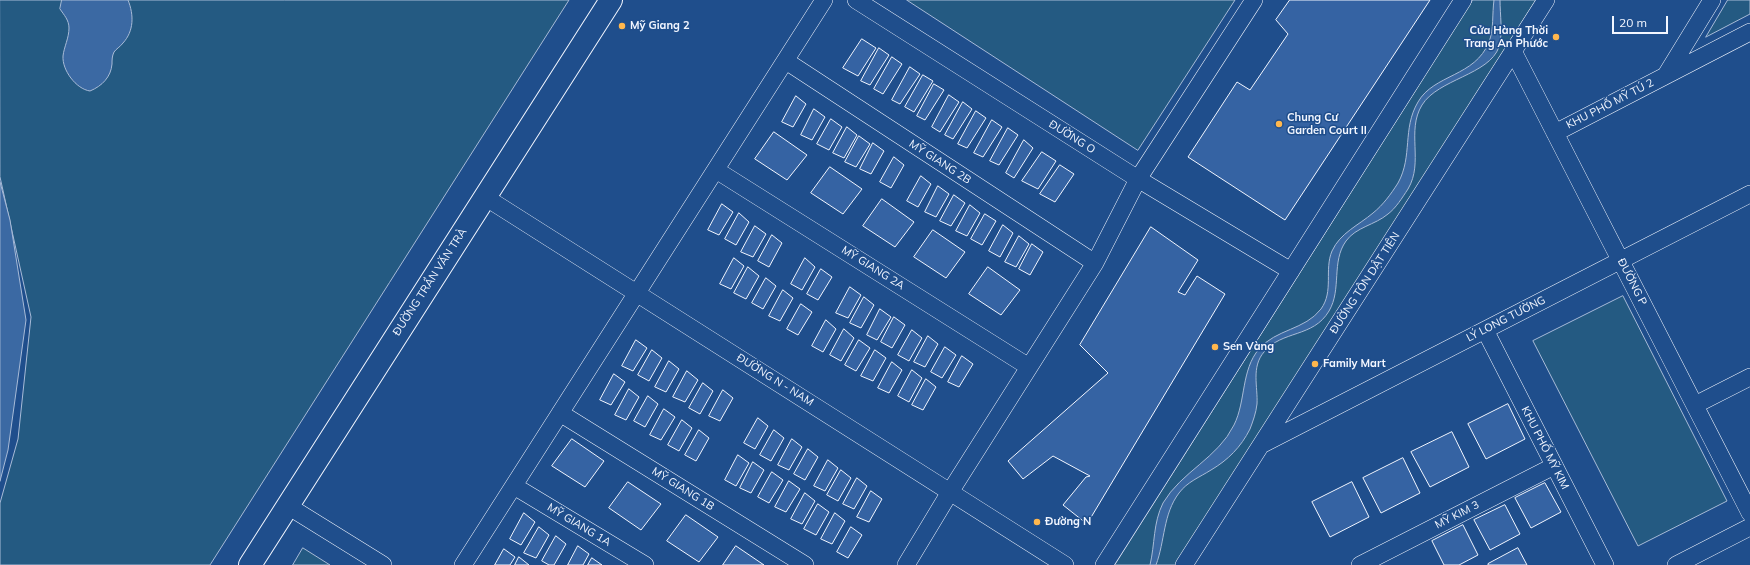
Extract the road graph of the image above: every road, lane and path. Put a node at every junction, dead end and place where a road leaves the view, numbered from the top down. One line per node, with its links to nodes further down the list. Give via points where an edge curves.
1 (611, 0): 16 (main road, ĐƯỜNG TRẦN VĂN TRÀ)
2 (824, 0): 10 (street)
3 (856, 0): 14 (street, ĐƯỜNG O)
4 (1254, 0): 14 (street)
5 (1464, 0): 19 (street)
6 (1546, 0): 9 (street, ĐƯỜNG TÔN DẬT TIÊN)
7 (1712, 0): 11 (street, KHU PHỐ MỸ TÚ 2)
8 (1750, 32): 11 (street, KHU PHỐ MỸ TÚ 2)
9 (1513, 51): 12 (street, ĐƯỜNG P); 26 (street, ĐƯỜNG TÔN DẬT TIÊN)
10 (786, 61): 13 (street); 18 (street, MỸ GIANG 2B)
11 (1666, 75): 12 (street, KHU PHỐ MỸ TÚ 2)
12 (1555, 133): 17 (street, ĐƯỜNG P)
13 (716, 170): 20 (street); 22 (street, MỸ GIANG 2A)
14 (1138, 179): 18 (street); 19 (street, ĐƯỜNG O)
15 (1750, 194): 17 (street, LÝ LONG TƯỜNG)
16 (485, 197): 20 (street, ĐƯỜNG N - NAM); 30 (main road, ĐƯỜNG TRẦN VĂN TRÀ)
17 (1620, 260): 21 (street, LÝ LONG TƯỜNG); 24 (street, ĐƯỜNG P)
18 (1095, 263): 22 (street)
19 (1291, 271): 40 (street)
20 (637, 293): 25 (street); 29 (street, ĐƯỜNG N - NAM)
21 (1485, 330): 26 (street, LÝ LONG TƯỜNG); 27 (street, KHU PHỐ MỸ KIM)
22 (1029, 367): 29 (street)
23 (1750, 377): 24 (street)
24 (1695, 405): 31 (street, ĐƯỜNG P)
25 (560, 413): 28 (street); 37 (street, MỸ GIANG 1B)
26 (1262, 445): 41 (street, ĐƯỜNG TÔN DẬT TIÊN)
27 (1554, 466): 42 (street, MỸ KIM 3); 43 (street, KHU PHỐ MỸ KIM)
28 (514, 486): 35 (street); 36 (street, MỸ GIANG 1A)
29 (950, 492): 38 (street); 39 (street, ĐƯỜNG N - NAM)
30 (288, 506): 33 (main road, ĐƯỜNG TRẦN VĂN TRÀ); 34 (street)
31 (1750, 513)
32 (1750, 527): 44 (street)
33 (250, 565)
34 (383, 565)
35 (463, 565)
36 (645, 565)
37 (805, 565)
38 (906, 565)
39 (1065, 565)
40 (1104, 565)
41 (1184, 565)
42 (1360, 565)
43 (1605, 565)
44 (1676, 565)

